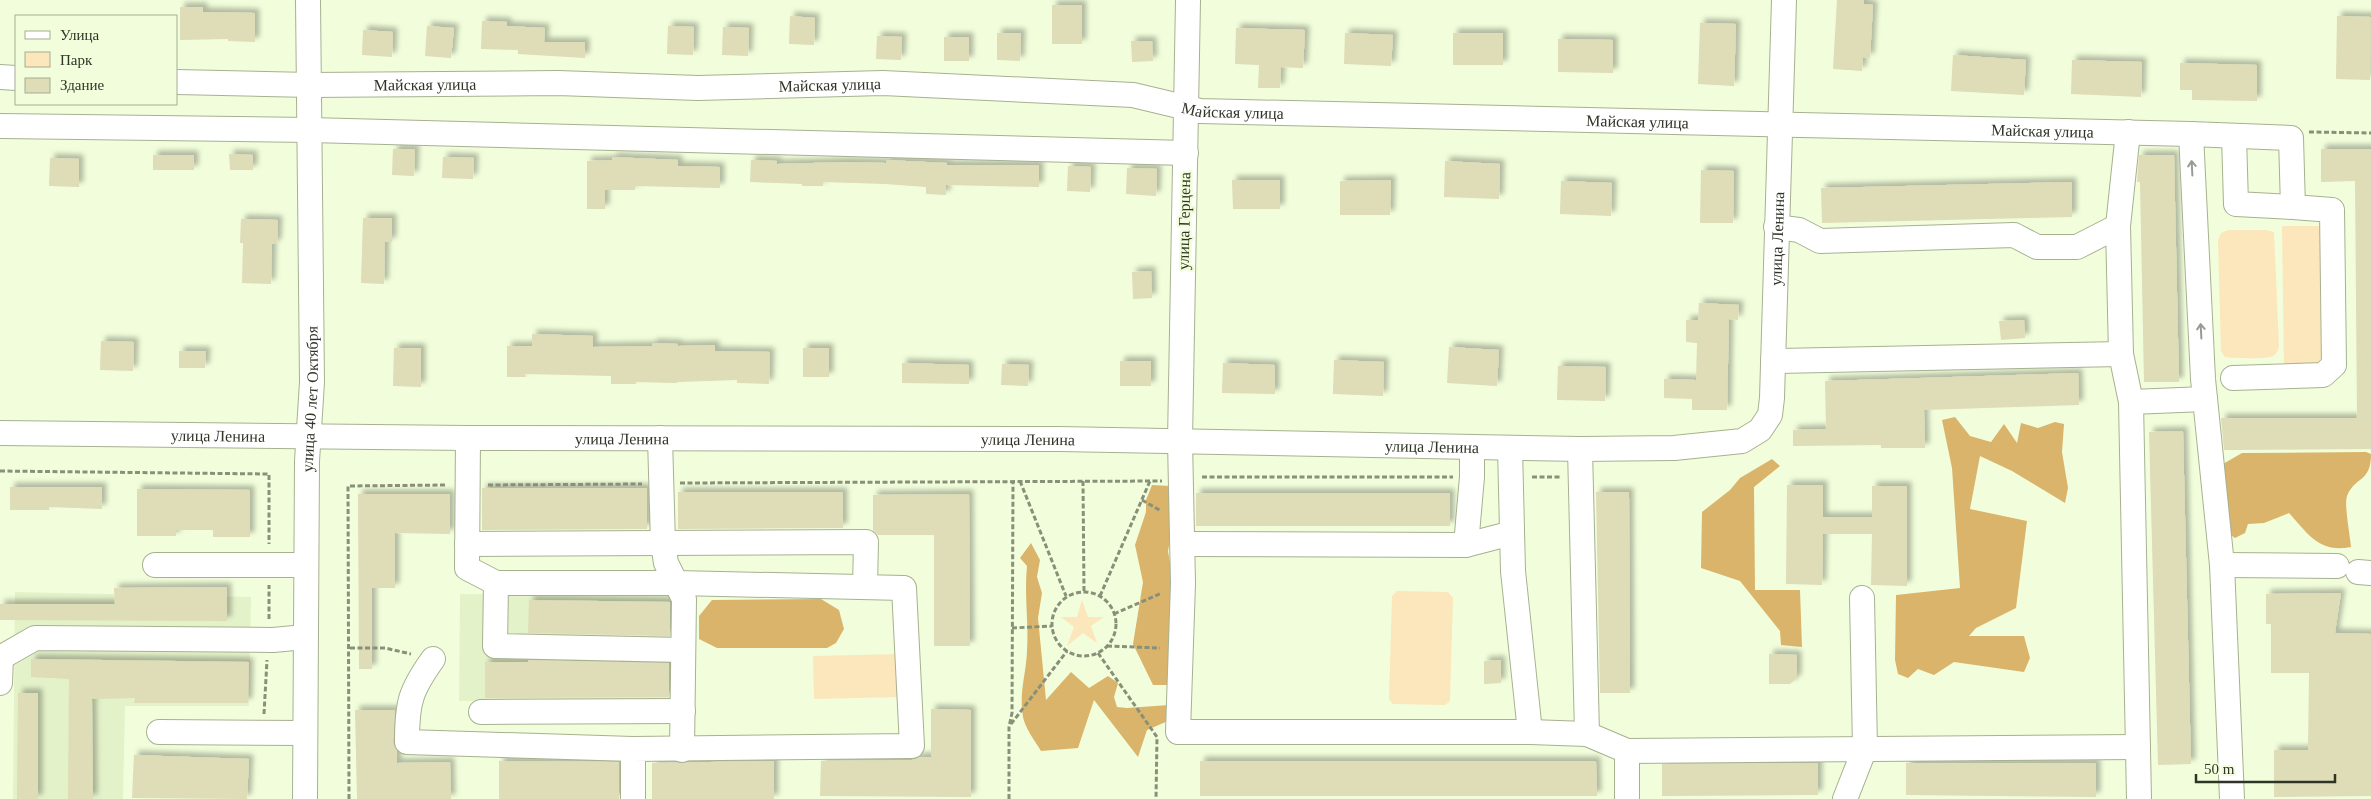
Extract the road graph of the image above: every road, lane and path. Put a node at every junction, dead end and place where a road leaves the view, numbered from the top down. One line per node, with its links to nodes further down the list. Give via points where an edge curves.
1 (308, 0): 7 (street, улица 40 лет Октября)
2 (1188, 0): 8 (street, улица Герцена)
3 (1784, 0): 12 (street, улица Ленина)
4 (0, 77): 5 (street)
5 (15, 78)
6 (178, 82): 7 (street, Майская улица)
7 (310, 85): 8 (street, Майская улица, via 558,83 748,88 883,83 1133,95); 10 (street, улица 40 лет Октября)
8 (1186, 109): 12 (street, Майская улица); 17 (street, улица Герцена)
9 (0, 126): 10 (street)
10 (310, 130): 17 (street); 27 (street, улица 40 лет Октября, via 312,382)
11 (2128, 132): 12 (street, Майская улица); 13 (street, Майская улица); 20 (street)
12 (1780, 133): 19 (street, улица Ленина)
13 (2190, 134): 15 (street, Майская улица); 24 (street, one-way to 13)
14 (2371, 134): 16 (path, via 2301,131)
15 (2234, 136): 16 (street, Майская улица); 18 (street, via 2236,204)
16 (2291, 138): 18 (street)
17 (1186, 153): 30 (street, улица Герцена)
18 (2293, 207): 23 (street, via 2332,210 2334,365 2324,375)
19 (1776, 226): 20 (street, via 1799,230 1820,241 2014,235 2036,247 2077,248); 22 (street, улица Ленина)
20 (2118, 226): 21 (street)
21 (2121, 354): 22 (street); 25 (street)
22 (1773, 361): 33 (street, улица Ленина, via 1770,415 1760,430 1742,441 1674,448)
23 (2233, 378)
24 (2204, 389): 25 (street); 49 (street)
25 (2131, 402): 82 (street)
26 (0, 433): 27 (street, улица Ленина)
27 (308, 437): 28 (street, улица Ленина); 48 (street, улица 40 лет Октября)
28 (468, 438): 29 (street, улица Ленина); 44 (street)
29 (660, 438): 30 (street, улица Ленина); 43 (street)
30 (1180, 441): 31 (street, улица Ленина); 38 (street, улица Герцена)
31 (1472, 447): 32 (street, улица Ленина); 35 (street)
32 (1510, 448): 33 (street, улица Ленина); 36 (street)
33 (1580, 449): 37 (street)
34 (0, 471): 50 (path, via 269,474)
35 (1472, 477): 38 (path); 46 (street)
36 (1510, 478): 37 (path); 42 (street)
37 (1581, 478): 81 (street)
38 (1181, 479): 40 (path); 45 (street, улица Герцена)
39 (1083, 481): 40 (path); 56 (path); 57 (path, via 1020,481)
40 (1150, 481): 58 (path)
41 (1013, 482): 62 (path)
42 (1512, 534): 46 (street); 79 (street, via 1512,571)
43 (663, 543): 44 (street); 53 (street, via 666,563); 55 (street, via 866,542)
44 (467, 544): 52 (street, via 467,568)
45 (1182, 544): 46 (street); 54 (street, улица Герцена)
46 (1466, 545)
47 (155, 565): 50 (street)
48 (306, 565): 50 (street); 63 (street, улица 40 лет Октября)
49 (2222, 565): 51 (street); 94 (street)
50 (269, 566): 64 (path)
51 (2355, 570)
52 (496, 583): 53 (street); 68 (street, via 495,646)
53 (677, 583): 55 (street); 68 (street, via 684,600)
54 (1183, 583): 60 (path); 67 (street, улица Герцена)
55 (865, 587): 85 (street, via 904,588 912,746)
56 (1084, 592): 57 (path); 58 (path)
57 (1066, 596): 61 (path, via 1055,609)
58 (1100, 596): 60 (path)
59 (1862, 598): 83 (street)
60 (1114, 614): 65 (path, via 1115,631)
61 (1052, 626): 62 (path); 69 (path, via 1056,641)
62 (1012, 628): 76 (path, via 1012,713)
63 (305, 637): 64 (street); 80 (street, улица 40 лет Октября)
64 (268, 640): 71 (street, via 35,638); 78 (path)
65 (1107, 646): 67 (path); 70 (path)
66 (350, 648): 72 (path, via 385,648)
67 (1181, 649): 79 (street, улица Герцена, via 1178,732)
68 (683, 650): 74 (street)
69 (1067, 651): 70 (path, via 1082,656); 76 (path)
70 (1098, 653): 90 (path, via 1157,737)
71 (0, 658): 73 (street)
72 (433, 659): 84 (street, via 416,682 407,709 407,742)
73 (0, 684)
74 (683, 711): 75 (street); 85 (street)
75 (481, 712)
76 (1009, 727): 89 (path)
77 (159, 732): 78 (street)
78 (263, 732): 80 (street)
79 (1530, 732): 81 (street)
80 (305, 733): 87 (street, улица 40 лет Октября)
81 (1587, 734): 86 (street)
82 (2138, 747): 83 (street); 93 (street)
83 (1864, 748): 86 (street); 92 (street)
84 (633, 749): 85 (street); 88 (street)
85 (682, 750)
86 (1627, 751): 91 (street)
87 (305, 799)
88 (633, 799)
89 (1009, 799)
90 (1156, 799)
91 (1627, 799)
92 (1845, 799)
93 (2139, 799)
94 (2232, 799)

